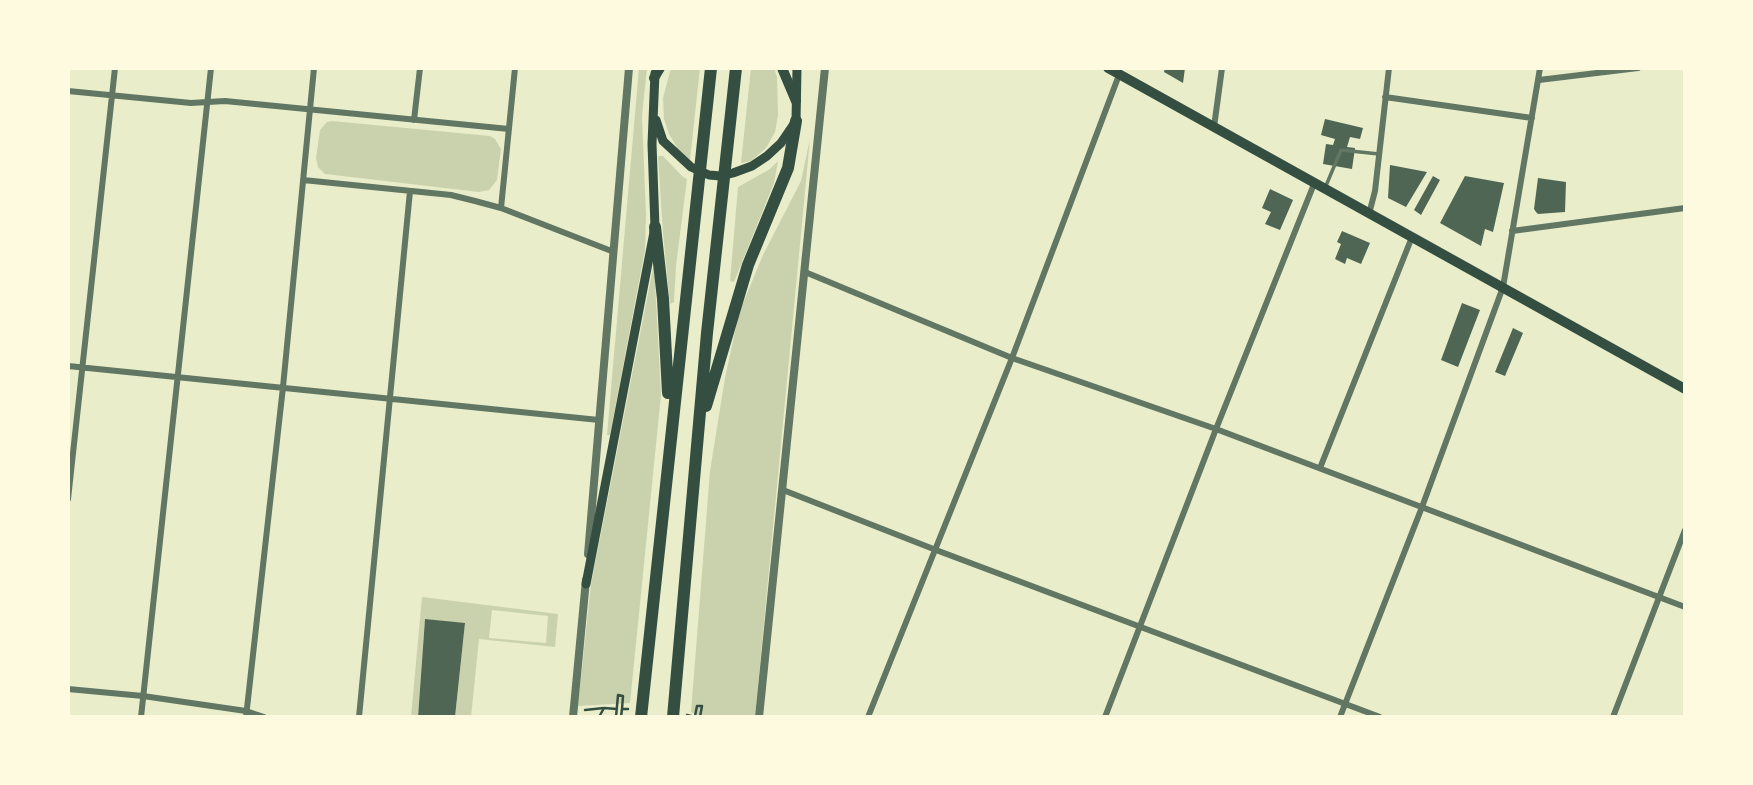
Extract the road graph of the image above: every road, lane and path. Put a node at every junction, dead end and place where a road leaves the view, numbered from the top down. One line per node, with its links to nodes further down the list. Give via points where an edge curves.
1 (116, 68): 21 (street)
2 (211, 68): 24 (street)
3 (314, 68): 26 (street)
4 (420, 68): 28 (street)
5 (514, 68): 31 (street)
6 (629, 68): 42 (street)
7 (711, 68): 53 (highway)
8 (736, 68): 55 (highway)
9 (782, 68): 23 (highway)
10 (796, 68): 23 (main road)
11 (825, 68): 43 (street)
12 (1108, 68): 18 (highway)
13 (1222, 68): 30 (street)
14 (1389, 68): 22 (street)
15 (1541, 68): 19 (street)
16 (1638, 68): 19 (street)
17 (657, 71): 25 (main road)
18 (1119, 75): 30 (highway); 45 (street)
19 (1539, 80): 27 (street)
20 (68, 91): 21 (street)
21 (113, 94): 24 (street); 47 (street)
22 (1385, 97): 27 (street); 32 (street)
23 (796, 101): 29 (main road)
24 (207, 102): 26 (street); 48 (street)
25 (652, 105): 29 (main road, via 663,141 691,167 709,175 752,166 781,143); 39 (main road)
26 (309, 109): 28 (street); 33 (street)
27 (1532, 118): 40 (street)
28 (414, 120): 31 (street)
29 (796, 121): 55 (highway, via 788,168 733,306)
30 (1214, 127): 34 (highway)
31 (509, 129): 36 (street)
32 (1379, 154): 34 (lane, via 1341,150); 38 (street)
33 (303, 180): 35 (street); 49 (street)
34 (1320, 186): 38 (highway); 54 (street)
35 (410, 191): 36 (street, via 451,195); 51 (street)
36 (501, 208): 42 (street)
37 (1685, 208): 40 (street)
38 (1369, 214): 41 (highway)
39 (655, 227): 53 (highway); 62 (main road)
40 (1512, 231): 44 (street)
41 (1412, 237): 44 (highway); 56 (street)
42 (614, 252): 52 (street)
43 (805, 272): 45 (street); 57 (street)
44 (1503, 287): 50 (highway); 59 (street)
45 (1012, 358): 54 (street); 61 (street)
46 (68, 366): 47 (street)
47 (83, 367): 48 (street); 58 (street)
48 (180, 377): 49 (street); 67 (street)
49 (283, 387): 51 (street); 70 (street)
50 (1684, 387)
51 (391, 398): 52 (street); 73 (street)
52 (599, 420): 62 (street)
53 (671, 425): 78 (highway)
54 (1216, 429): 56 (street); 65 (street)
55 (697, 437): 79 (highway)
56 (1320, 468): 59 (street)
57 (783, 490): 61 (street); 80 (street)
58 (68, 499)
59 (1422, 507): 63 (street); 68 (street)
60 (1685, 530): 63 (street)
61 (936, 550): 65 (street); 81 (street)
62 (586, 584): 74 (street)
63 (1659, 597): 64 (street); 85 (street)
64 (1685, 607)
65 (1140, 626): 68 (street); 82 (street)
66 (68, 689): 67 (street)
67 (144, 696): 70 (street); 71 (street)
68 (1345, 704): 83 (street); 84 (street)
69 (604, 708): 75 (path, via 585,708); 76 (path); 77 (path, via 620,708)
70 (246, 714): 72 (street)
71 (141, 717)
72 (264, 717)
73 (359, 717)
74 (573, 717)
75 (584, 717)
76 (599, 717)
77 (617, 717)
78 (641, 717)
79 (673, 717)
80 (760, 717)
81 (868, 717)
82 (1105, 717)
83 (1340, 717)
84 (1380, 717)
85 (1613, 717)

